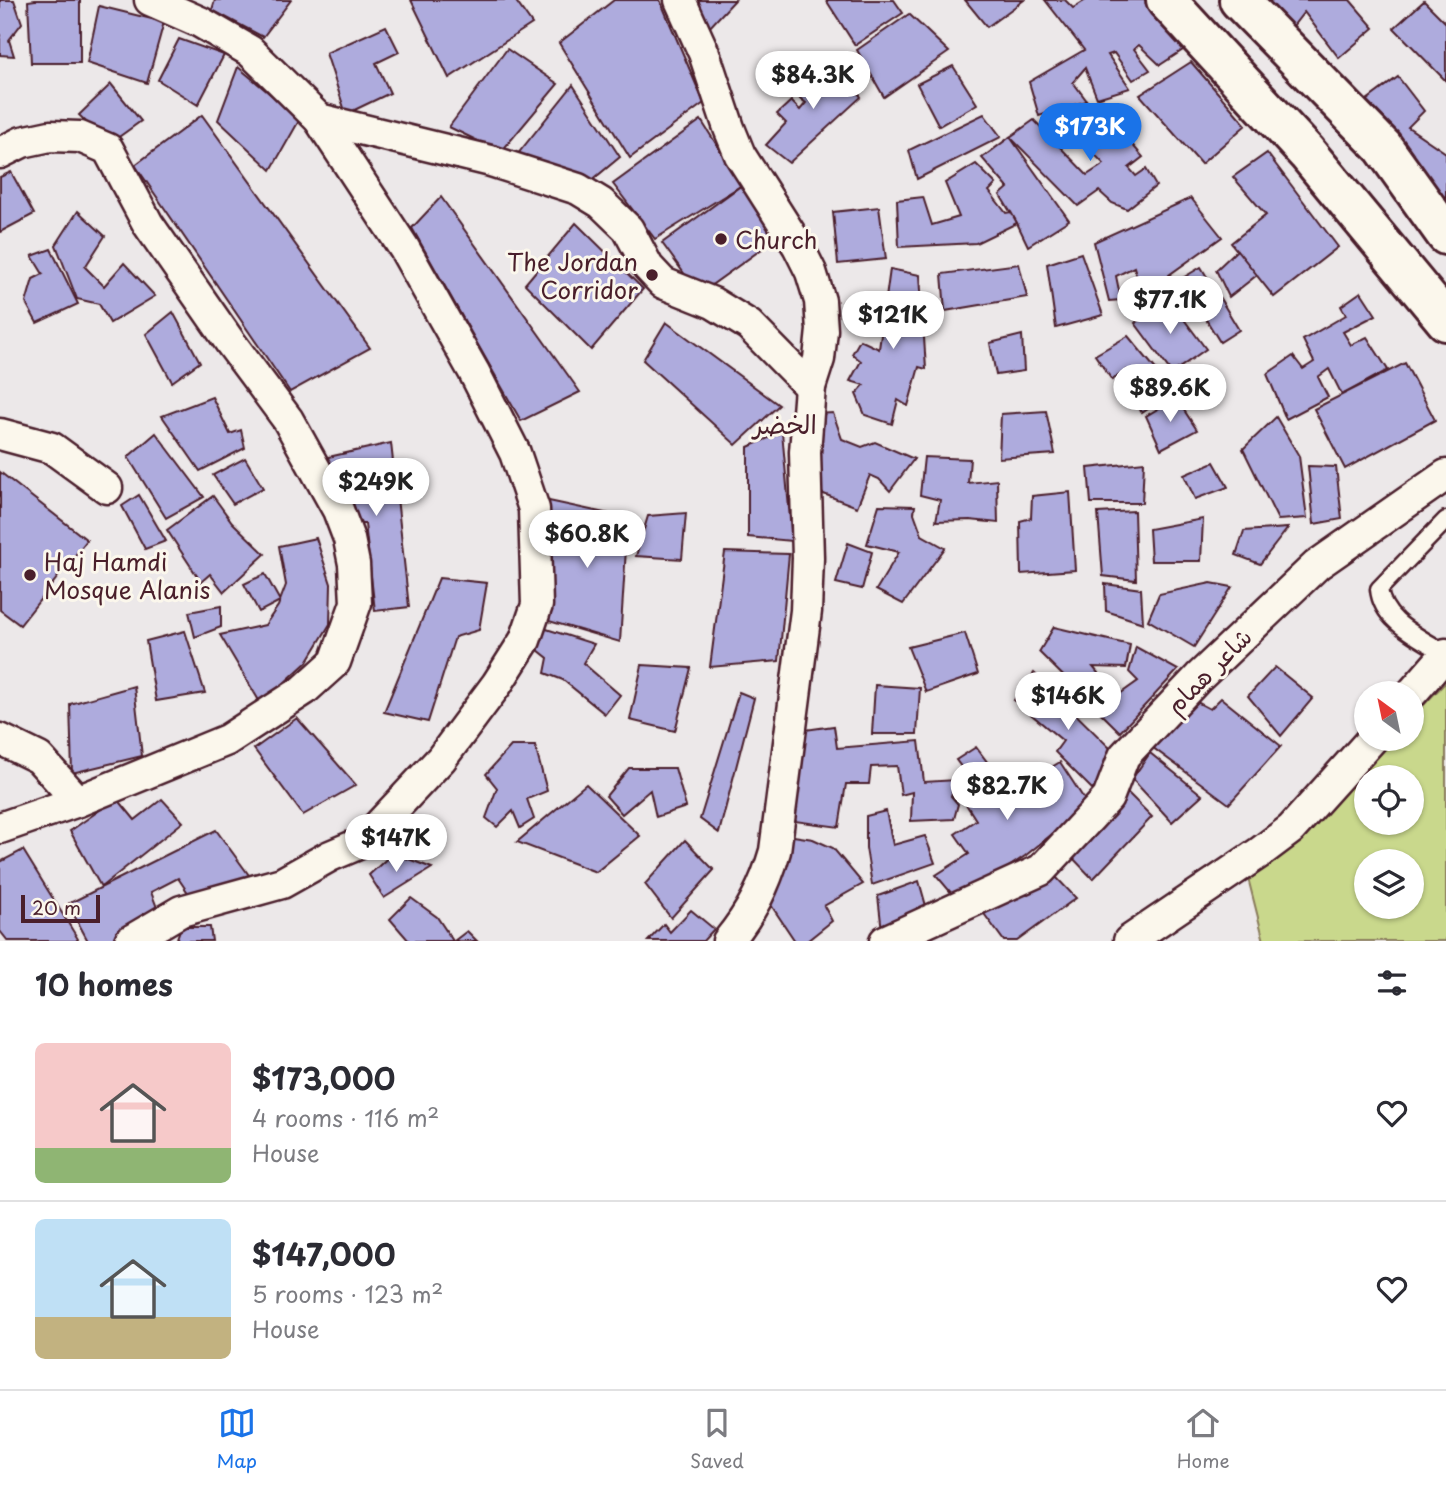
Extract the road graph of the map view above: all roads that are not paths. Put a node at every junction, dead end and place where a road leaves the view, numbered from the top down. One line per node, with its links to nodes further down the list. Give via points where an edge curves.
1 (150, 0): 5 (street, via 250,51)
2 (680, 0): 9 (street, via 705,53 740,155 811,272 822,330)
3 (1166, 0): 8 (main road, via 1307,153)
4 (1239, 0): 7 (main road, via 1383,148)
5 (319, 120): 9 (street, via 491,162 578,189 628,229 648,267 663,283 713,303 749,325); 20 (street, via 404,248 515,453 534,509 537,605 525,640 497,684 441,759 363,842 282,883 181,911)
6 (0, 153): 18 (street, via 50,136 80,136 108,149 148,224 288,420 338,510 354,564 356,603 335,662 228,740)
7 (1446, 235)
8 (1446, 321)
9 (810, 387): 21 (street, via 805,452 806,611 775,851 757,900)
10 (0, 433): 12 (street, via 52,448)
11 (1446, 475): 22 (street, شاعر همام, via 1317,565 1199,677 1124,755 1108,798 1041,870)
12 (107, 488)
13 (1446, 520): 14 (lane, via 1379,589 1384,609 1393,619)
14 (1446, 654): 15 (street)
15 (1422, 681)
16 (0, 739): 18 (street, via 39,758)
17 (1362, 751): 23 (street, via 1291,829)
18 (78, 801): 19 (street)
19 (0, 828)
20 (130, 941)
21 (728, 941)
22 (885, 941)
23 (1129, 941)

